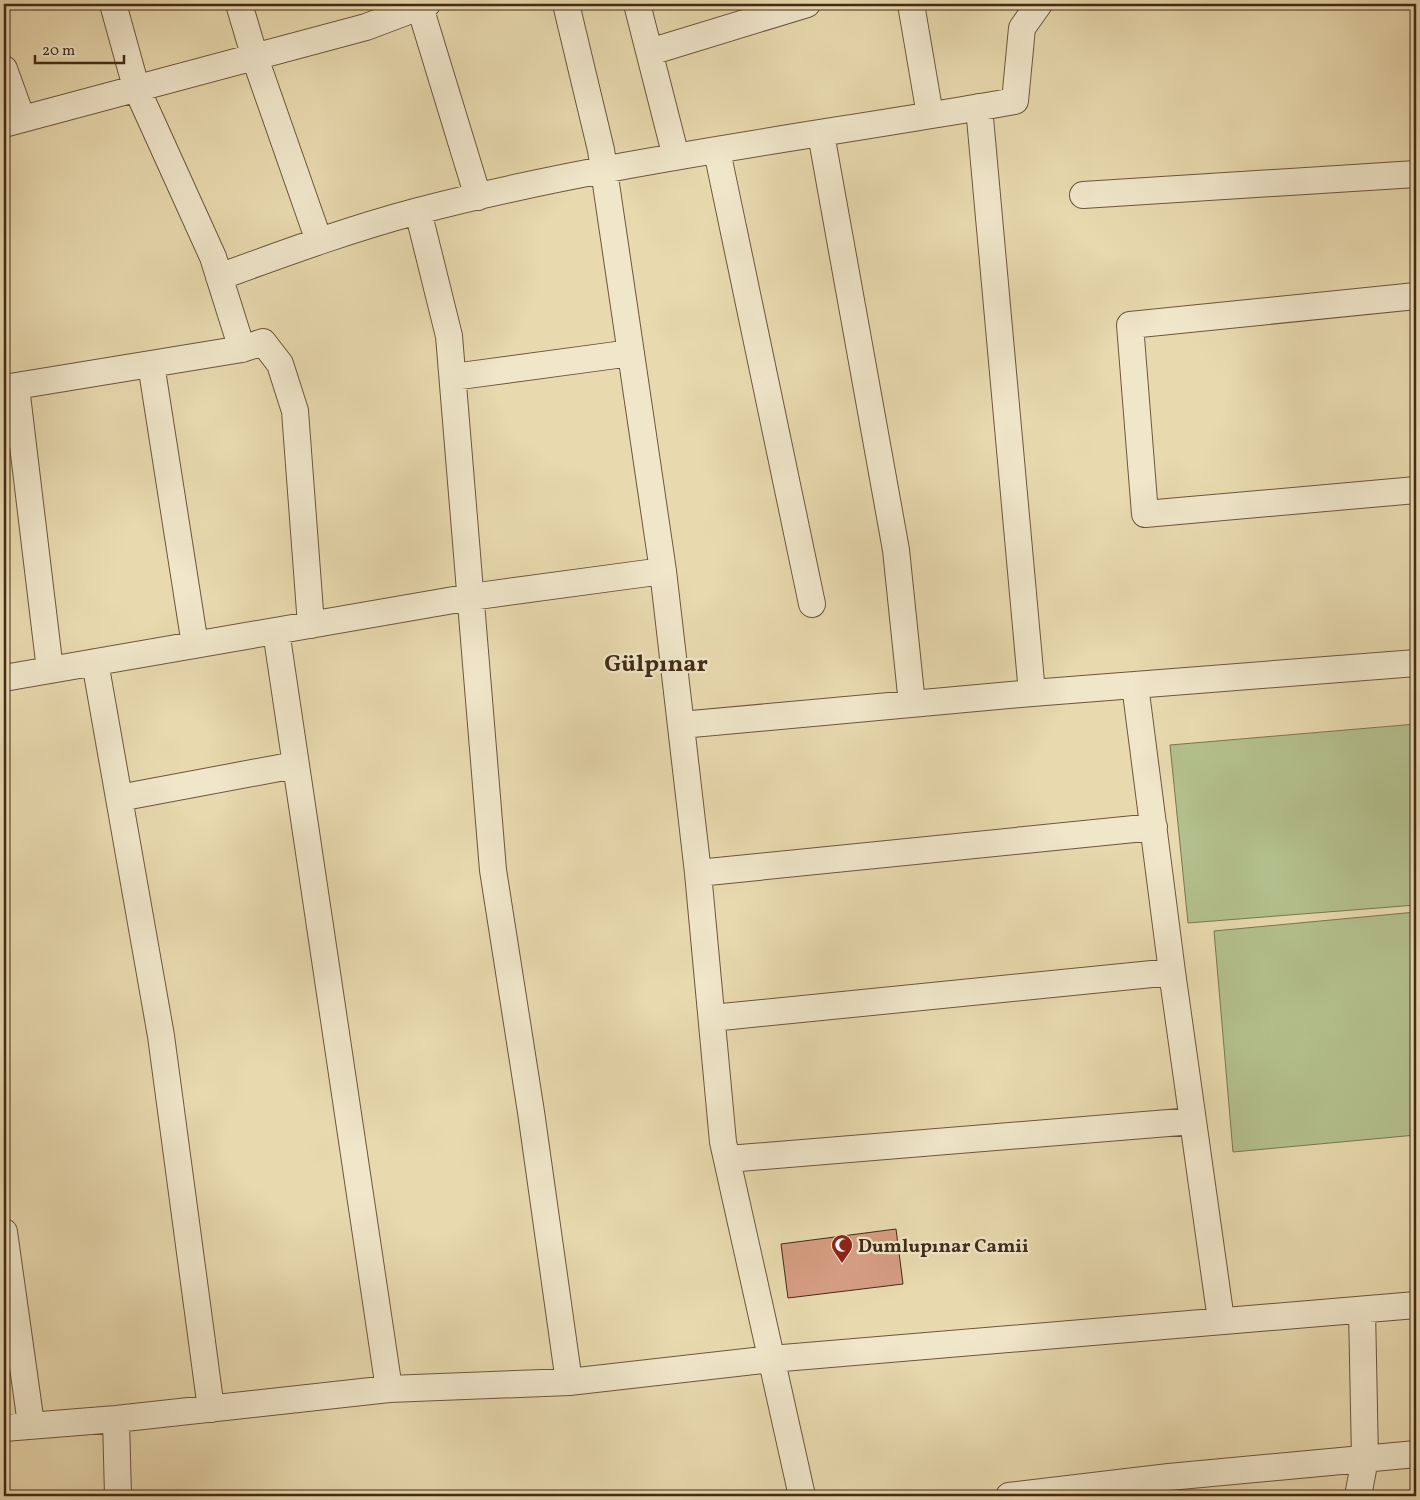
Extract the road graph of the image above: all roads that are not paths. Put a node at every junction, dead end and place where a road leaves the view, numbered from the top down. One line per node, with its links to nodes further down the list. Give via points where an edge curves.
1 (113, 4): 13 (street)
2 (239, 4): 11 (street)
3 (566, 4): 20 (street)
4 (637, 4): 10 (street)
5 (807, 4): 10 (street)
6 (911, 4): 15 (street)
7 (1039, 4): 14 (street, via 1022,28 1015,101)
8 (423, 6): 9 (street); 23 (street)
9 (364, 15): 11 (street)
10 (650, 52): 19 (street)
11 (255, 58): 13 (street); 25 (street)
12 (4, 69): 16 (street)
13 (136, 87): 16 (street); 26 (street, via 213,257)
14 (979, 107): 15 (street); 45 (street)
15 (930, 115): 17 (street)
16 (13, 122)
17 (821, 134): 18 (street); 46 (street, via 896,550)
18 (717, 152): 19 (street); 36 (street)
19 (676, 156): 20 (street)
20 (605, 170): 23 (street); 29 (street)
21 (1416, 174): 22 (street)
22 (1083, 195)
23 (478, 197): 24 (street)
24 (418, 211): 25 (street); 31 (street, via 449,336)
25 (319, 241): 26 (street)
26 (219, 277): 28 (street)
27 (1416, 296): 33 (street, via 1130,325 1145,514)
28 (242, 349): 30 (street); 37 (street, via 263,342 280,364 296,410)
29 (631, 353): 31 (street); 34 (street)
30 (151, 364): 32 (street); 39 (street)
31 (452, 377): 35 (street)
32 (10, 388): 42 (street)
33 (1416, 490)
34 (663, 571): 35 (street); 47 (street)
35 (471, 597): 37 (street); 61 (street, via 493,870)
36 (812, 604)
37 (311, 625): 38 (street)
38 (276, 631): 39 (street); 48 (street)
39 (195, 645): 40 (street)
40 (95, 662): 42 (street); 49 (street)
41 (1416, 663): 44 (street)
42 (50, 670): 43 (street)
43 (4, 678)
44 (1135, 685): 45 (street); 50 (street)
45 (1032, 693): 46 (street)
46 (912, 704): 47 (street)
47 (681, 725): 51 (street)
48 (295, 765): 49 (street); 62 (street)
49 (119, 798): 63 (street, via 161,1036)
50 (1154, 827): 51 (street); 52 (street)
51 (698, 873): 53 (street)
52 (1172, 972): 53 (street); 54 (street)
53 (712, 1018): 55 (street, via 723,1142)
54 (1193, 1121): 55 (street); 59 (street)
55 (728, 1159): 60 (street)
56 (4, 1232): 65 (street)
57 (1416, 1305): 58 (street)
58 (1362, 1310): 59 (street); 68 (street)
59 (1220, 1320): 60 (street)
60 (771, 1359): 61 (street); 70 (street)
61 (569, 1382): 62 (street)
62 (389, 1389): 63 (street)
63 (211, 1409): 64 (street)
64 (116, 1419): 65 (street); 69 (street)
65 (31, 1424): 66 (street)
66 (4, 1428)
67 (1416, 1454): 68 (street)
68 (1365, 1459): 71 (street); 72 (street)
69 (118, 1496)
70 (802, 1496)
71 (1009, 1496)
72 (1358, 1496)

